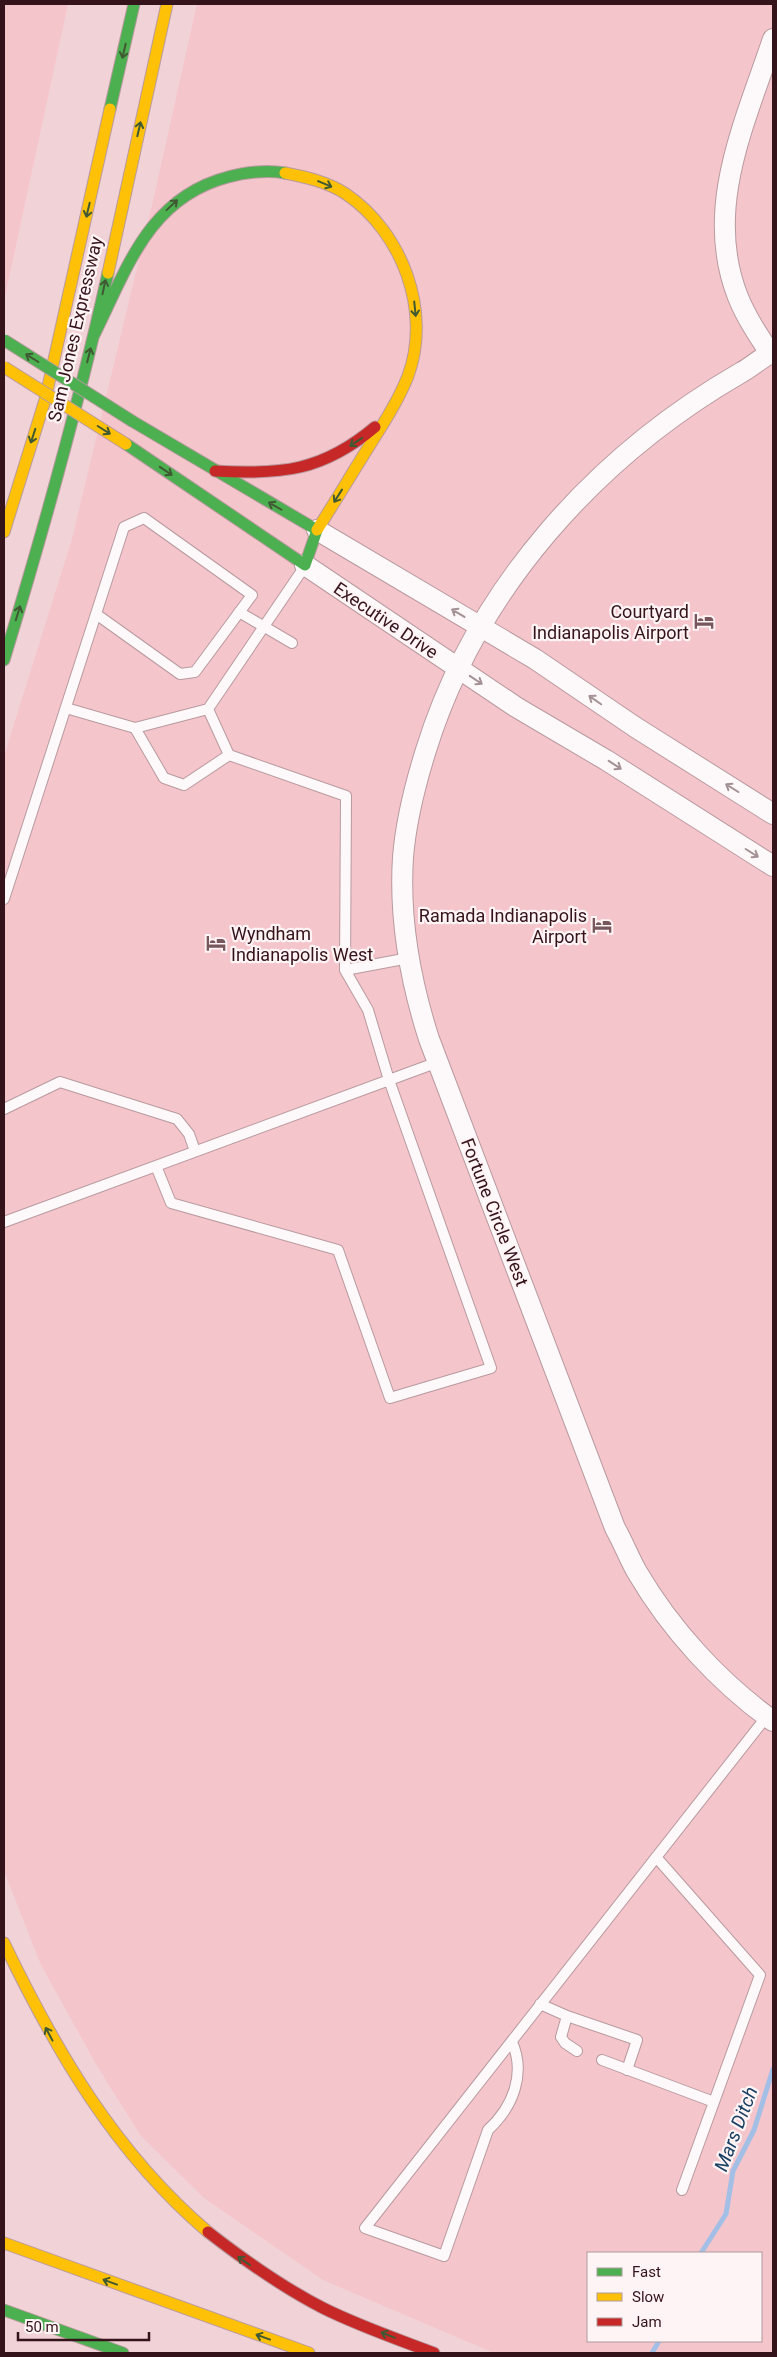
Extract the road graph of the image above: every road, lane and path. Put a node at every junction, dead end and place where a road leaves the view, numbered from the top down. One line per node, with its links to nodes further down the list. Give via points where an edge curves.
1 (134, 4): 10 (main road, Sam Jones Expressway, one-way to 10, via 45,400)
2 (167, 4): 4 (main road, Sam Jones Expressway, one-way to 2)
3 (773, 39): 6 (street, via 730,169 724,227 736,292 750,322)
4 (94, 335): 8 (main road, one-way to 8, via 141,242 172,204 193,190 224,177 261,172 303,176 334,187 368,211 394,241 404,262 416,315 415,348); 20 (main road, Sam Jones Expressway, one-way to 4, via 39,544)
5 (4, 340): 9 (main road, one-way to 5, bridge)
6 (772, 352): 17 (street, Fortune Circle West, via 676,414 602,474 559,517)
7 (4, 367): 14 (main road, Executive Drive, one-way to 14, bridge, via 126,444)
8 (392, 410): 9 (main road, one-way to 9, via 358,441 315,463 268,473); 12 (main road, one-way to 12)
9 (216, 471): 12 (main road, one-way to 9)
10 (18, 484): 11 (main road); 13 (main road, Sam Jones Expressway)
11 (4, 504)
12 (317, 530): 14 (main road); 17 (street, one-way to 12)
13 (4, 532)
14 (305, 565): 18 (lane); 21 (street, Executive Drive)
15 (239, 612): 16 (lane, via 196,672 180,674); 16 (lane, via 252,595 144,518 124,527); 18 (lane)
16 (96, 614): 22 (lane)
17 (480, 626): 21 (street, Fortune Circle West); 26 (street, one-way to 17)
18 (263, 627): 19 (lane); 23 (lane)
19 (292, 643)
20 (4, 660)
21 (457, 668): 27 (street, Executive Drive, one-way to 27); 29 (street, Fortune Circle West, via 421,768 405,840 403,906)
22 (66, 708): 24 (lane); 28 (lane)
23 (208, 709): 24 (lane); 25 (lane)
24 (135, 728): 25 (lane, via 164,778 184,785)
25 (230, 755): 30 (lane, via 346,796)
26 (773, 814)
27 (773, 866)
28 (4, 899)
29 (409, 958): 30 (lane); 31 (street, Fortune Circle West, via 414,989)
30 (345, 970): 32 (lane, via 368,1010)
31 (438, 1062): 32 (lane); 37 (street, Fortune Circle West, via 601,1494 627,1554 680,1633 716,1672)
32 (389, 1080): 34 (lane); 35 (lane, via 491,1368 390,1398 338,1250 171,1202)
33 (4, 1109): 34 (lane, via 60,1082 177,1119)
34 (195, 1151): 35 (lane)
35 (156, 1166): 36 (lane)
36 (4, 1222)
37 (770, 1718): 38 (lane)
38 (656, 1857): 40 (lane); 46 (lane, via 760,1975)
39 (4, 1943): 52 (main road, one-way to 39, via 309,2301 235,2254 187,2215 137,2164 85,2096 53,2043)
40 (540, 2004): 41 (lane); 42 (lane)
41 (567, 2016): 43 (lane, via 561,2037); 45 (lane, via 637,2040)
42 (512, 2042): 42 (lane, via 390,2197 365,2228 444,2256 488,2130 511,2104 518,2056)
43 (577, 2051)
44 (602, 2060): 45 (lane)
45 (627, 2070): 46 (lane)
46 (714, 2102): 47 (lane)
47 (682, 2190)
48 (4, 2243): 51 (main road, one-way to 48)
49 (4, 2310): 50 (main road)
50 (123, 2353)
51 (309, 2353)
52 (434, 2353)

